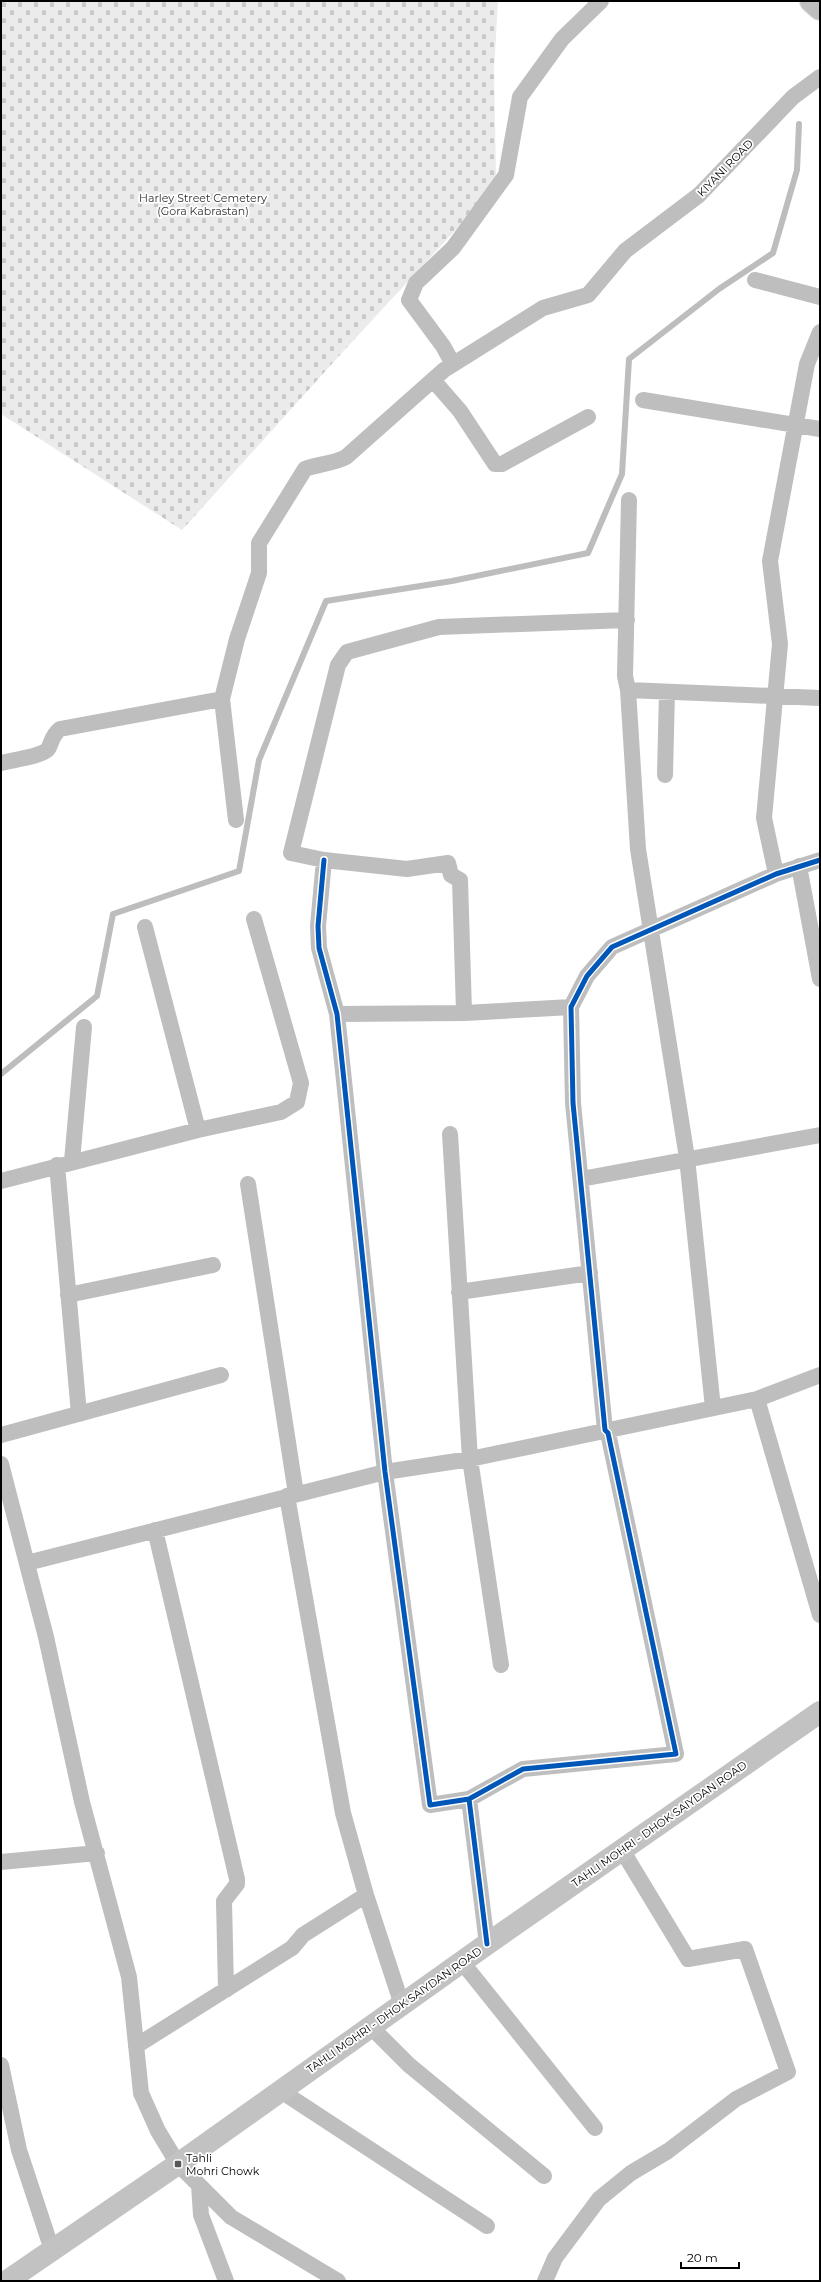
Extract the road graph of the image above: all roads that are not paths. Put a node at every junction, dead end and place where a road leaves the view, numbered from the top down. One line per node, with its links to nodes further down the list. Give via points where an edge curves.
1 (601, 1): 8 (street, via 562,39 520,97 506,175 453,248 416,283 409,300)
2 (811, 1): 3 (main road)
3 (820, 10)
4 (820, 77): 8 (street, KIYANI ROAD, via 793,97 699,195 625,252 588,295 543,308)
5 (755, 280): 6 (street)
6 (820, 297)
7 (820, 332): 12 (street, via 807,364)
8 (453, 364): 9 (street, KIYANI ROAD)
9 (433, 380): 11 (street, via 460,411 495,464 502,464); 20 (street, KIYANI ROAD, via 346,457 337,462 305,469 259,543 258,573 237,639)
10 (643, 400): 12 (street)
11 (588, 417)
12 (796, 425): 13 (street); 18 (street, via 770,561 780,644)
13 (820, 429)
14 (629, 500): 15 (street)
15 (626, 620): 16 (street, via 625,676); 24 (street, via 439,627 347,652 338,665 291,853)
16 (628, 690): 17 (street); 30 (street, via 638,849)
17 (667, 692): 18 (street); 22 (street)
18 (775, 696): 19 (street); 27 (street, via 764,818)
19 (820, 698)
20 (222, 699): 21 (street, via 60,729 52,735 49,749 43,753); 23 (street)
21 (1, 763)
22 (665, 775)
23 (236, 820)
24 (324, 860): 33 (street, via 407,869 448,863 451,875 460,880); 34 (street, via 319,948)
25 (820, 860): 26 (street)
26 (799, 866): 27 (street); 31 (street)
27 (776, 874): 30 (street)
28 (254, 919): 36 (street, via 301,1083 297,1102 281,1112)
29 (145, 927): 36 (street)
30 (650, 930): 32 (street, via 612,947 587,976); 39 (street)
31 (820, 979)
32 (571, 1007): 33 (street); 42 (street, via 573,1103)
33 (464, 1012): 34 (street)
34 (337, 1014): 58 (street)
35 (84, 1027): 40 (street)
36 (198, 1130): 40 (street)
37 (450, 1134): 47 (street)
38 (820, 1135): 39 (street)
39 (687, 1158): 42 (street); 52 (street)
40 (72, 1161): 41 (street)
41 (57, 1165): 43 (street); 48 (street)
42 (581, 1179): 46 (street)
43 (1, 1181)
44 (248, 1184): 59 (street)
45 (213, 1265): 48 (street)
46 (590, 1273): 47 (street); 54 (street)
47 (459, 1292): 56 (street)
48 (68, 1295): 53 (street)
49 (221, 1375): 53 (street)
50 (820, 1375): 51 (street)
51 (757, 1399): 52 (street); 62 (street)
52 (713, 1408): 54 (street)
53 (79, 1414): 55 (street)
54 (605, 1430): 56 (street); 65 (street, via 610,1441 676,1754 523,1769)
55 (1, 1435)
56 (470, 1459): 58 (street); 63 (street)
57 (1, 1464): 61 (street)
58 (385, 1472): 59 (street); 65 (street, via 430,1805)
59 (291, 1495): 60 (street); 69 (street, via 343,1813)
60 (155, 1530): 61 (street); 72 (street, via 237,1879 237,1884 224,1901)
61 (26, 1562): 67 (street, via 46,1637 82,1802)
62 (820, 1615)
63 (501, 1665)
64 (818, 1717): 66 (street, TAHLI MOHRI - DHOK SAIYDAN ROAD)
65 (469, 1799): 70 (street)
66 (622, 1850): 70 (street, TAHLI MOHRI - DHOK SAIYDAN ROAD); 87 (street, via 688,1960 745,1949 788,2072 736,2099 668,2151 631,2173 599,2199 555,2258)
67 (97, 1853): 68 (street); 75 (street, via 129,1977)
68 (1, 1862)
69 (366, 1895): 72 (street, via 303,1935 292,1948); 73 (street)
70 (487, 1944): 71 (street, TAHLI MOHRI - DHOK SAIYDAN ROAD)
71 (462, 1962): 73 (street, TAHLI MOHRI - DHOK SAIYDAN ROAD); 78 (street)
72 (226, 1990): 75 (street)
73 (402, 2005): 74 (street, TAHLI MOHRI - DHOK SAIYDAN ROAD)
74 (371, 2027): 77 (street, TAHLI MOHRI - DHOK SAIYDAN ROAD); 80 (street, via 409,2065)
75 (136, 2046): 79 (street, via 141,2093 158,2131)
76 (1, 2065): 83 (street, via 20,2150)
77 (281, 2091): 79 (street, TAHLI MOHRI - DHOK SAIYDAN ROAD); 82 (street)
78 (595, 2128)
79 (178, 2164): 81 (street); 83 (street, TAHLI MOHRI - DHOK SAIYDAN ROAD)
80 (544, 2176)
81 (199, 2185): 85 (street, via 201,2215); 86 (street, via 231,2217)
82 (487, 2226)
83 (52, 2250): 84 (street, TAHLI MOHRI - DHOK SAIYDAN ROAD)
84 (7, 2281)
85 (226, 2281)
86 (338, 2281)
87 (545, 2281)

